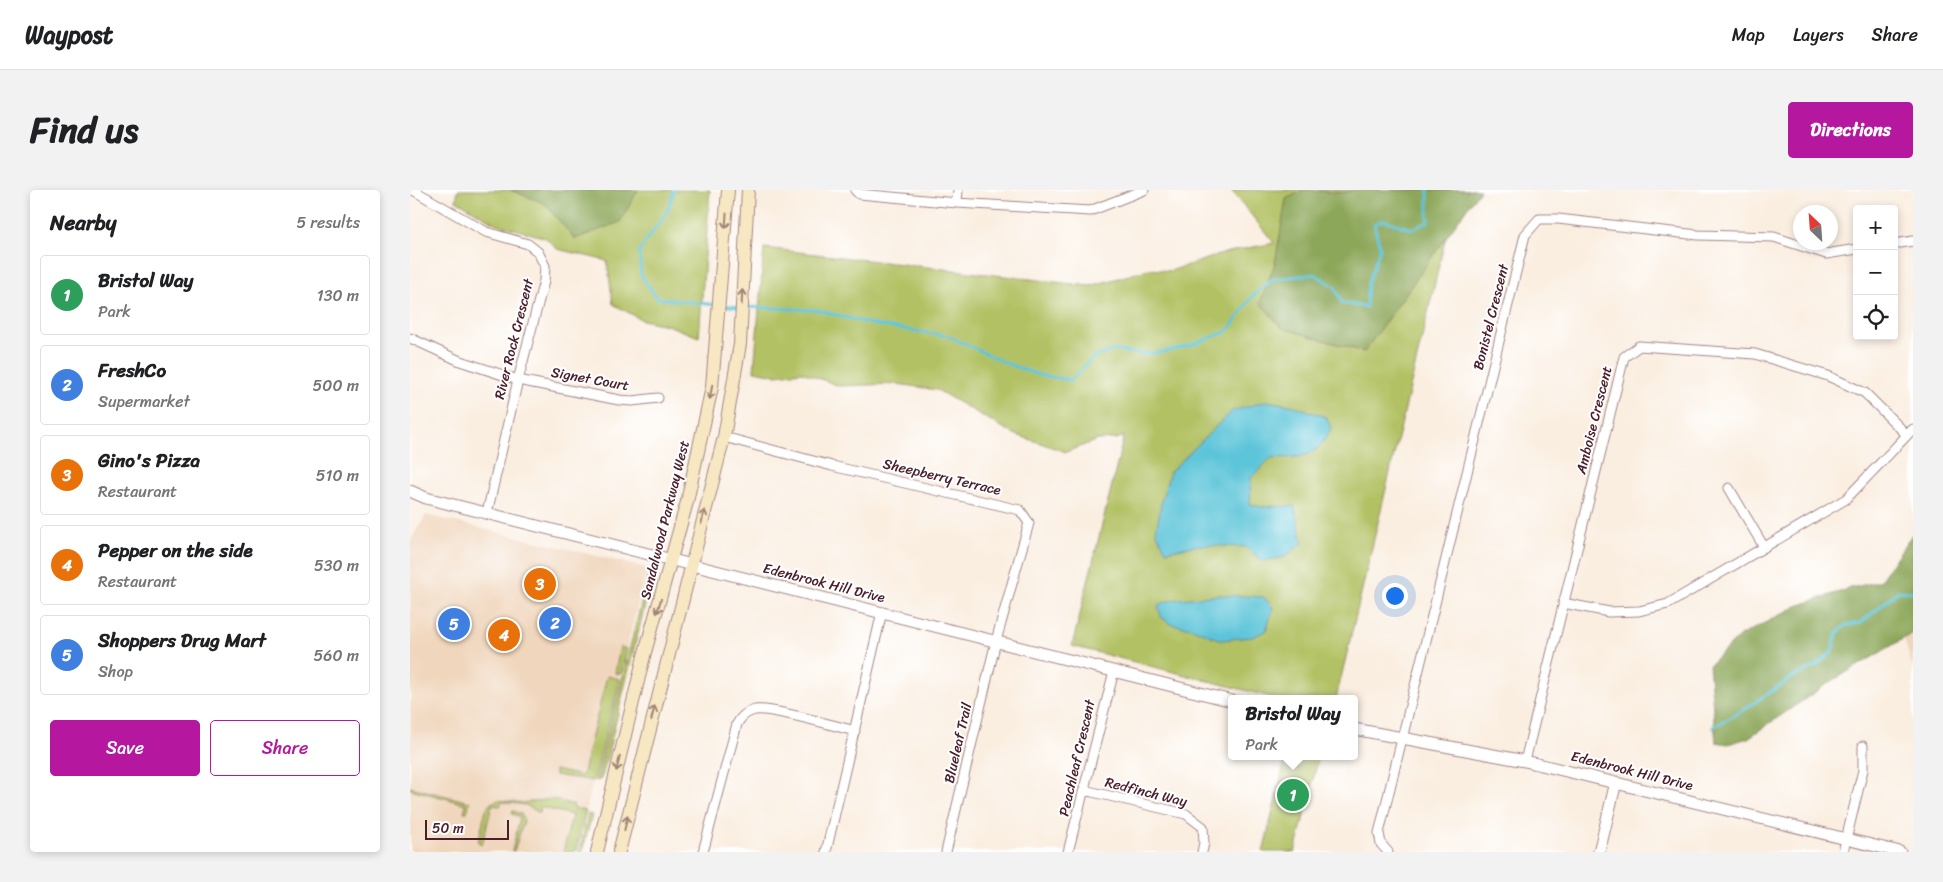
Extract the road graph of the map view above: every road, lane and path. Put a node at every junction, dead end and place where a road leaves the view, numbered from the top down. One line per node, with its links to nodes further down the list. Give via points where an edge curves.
1 (413, 190): 12 (street, River Rock Crescent, via 486,232 528,244 538,252 545,266 544,281)
2 (728, 190): 20 (main road, Sandalwood Parkway West, one-way to 20, via 712,387)
3 (748, 190): 15 (main road, one-way to 3, via 740,344)
4 (855, 190): 7 (street, via 859,194)
5 (958, 190): 7 (street)
6 (1144, 190): 7 (street, via 1090,211)
7 (957, 203)
8 (1913, 241): 9 (street)
9 (1898, 243)
10 (1853, 251): 29 (street, Bonistel Crescent, via 1826,254 1774,237 1698,235 1539,219 1525,235)
11 (410, 338): 12 (street, Signet Court, via 460,362)
12 (518, 380): 13 (street, Signet Court, via 619,400); 18 (street, River Rock Crescent)
13 (658, 398)
14 (1910, 431): 19 (street, via 1846,499); 22 (street, Amboise Crescent, via 1865,393 1828,376 1756,354 1639,346 1624,357)
15 (724, 437): 21 (main road, one-way to 15); 24 (street, Sheepberry Terrace, via 1020,510 1029,523)
16 (1729, 488): 19 (street)
17 (410, 492): 18 (street, Edenbrook Hill Drive)
18 (487, 513): 20 (street, Edenbrook Hill Drive)
19 (1764, 547): 22 (street, via 1668,604 1639,611 1609,612)
20 (672, 559): 21 (street, Edenbrook Hill Drive); 35 (main road, Sandalwood Parkway West, one-way to 35, via 644,656)
21 (690, 564): 23 (street, Edenbrook Hill Drive); 36 (main road, one-way to 21)
22 (1563, 603): 31 (street, Amboise Crescent)
23 (882, 612): 24 (street, Edenbrook Hill Drive); 28 (street)
24 (996, 641): 25 (street, Edenbrook Hill Drive); 39 (street, Blueleaf Trail)
25 (1114, 671): 26 (street, Edenbrook Hill Drive); 33 (street, Peachleaf Crescent)
26 (1228, 700)
27 (1358, 730): 29 (street, Edenbrook Hill Drive)
28 (855, 731): 37 (street, via 763,709 746,713 737,724); 38 (street)
29 (1403, 739): 31 (street, Edenbrook Hill Drive); 42 (street, via 1380,833 1381,844)
30 (1863, 746): 34 (street, via 1862,770)
31 (1525, 761): 32 (street, Edenbrook Hill Drive)
32 (1616, 782): 34 (street, Edenbrook Hill Drive); 43 (street)
33 (1084, 790): 40 (street, Peachleaf Crescent); 41 (street, Redfinch Way, via 1186,814 1203,826)
34 (1846, 839): 44 (street); 45 (street, Edenbrook Hill Drive)
35 (597, 852)
36 (619, 852)
37 (703, 852)
38 (826, 852)
39 (946, 852)
40 (1068, 852)
41 (1202, 852)
42 (1388, 852)
43 (1599, 852)
44 (1843, 852)
45 (1900, 852)

